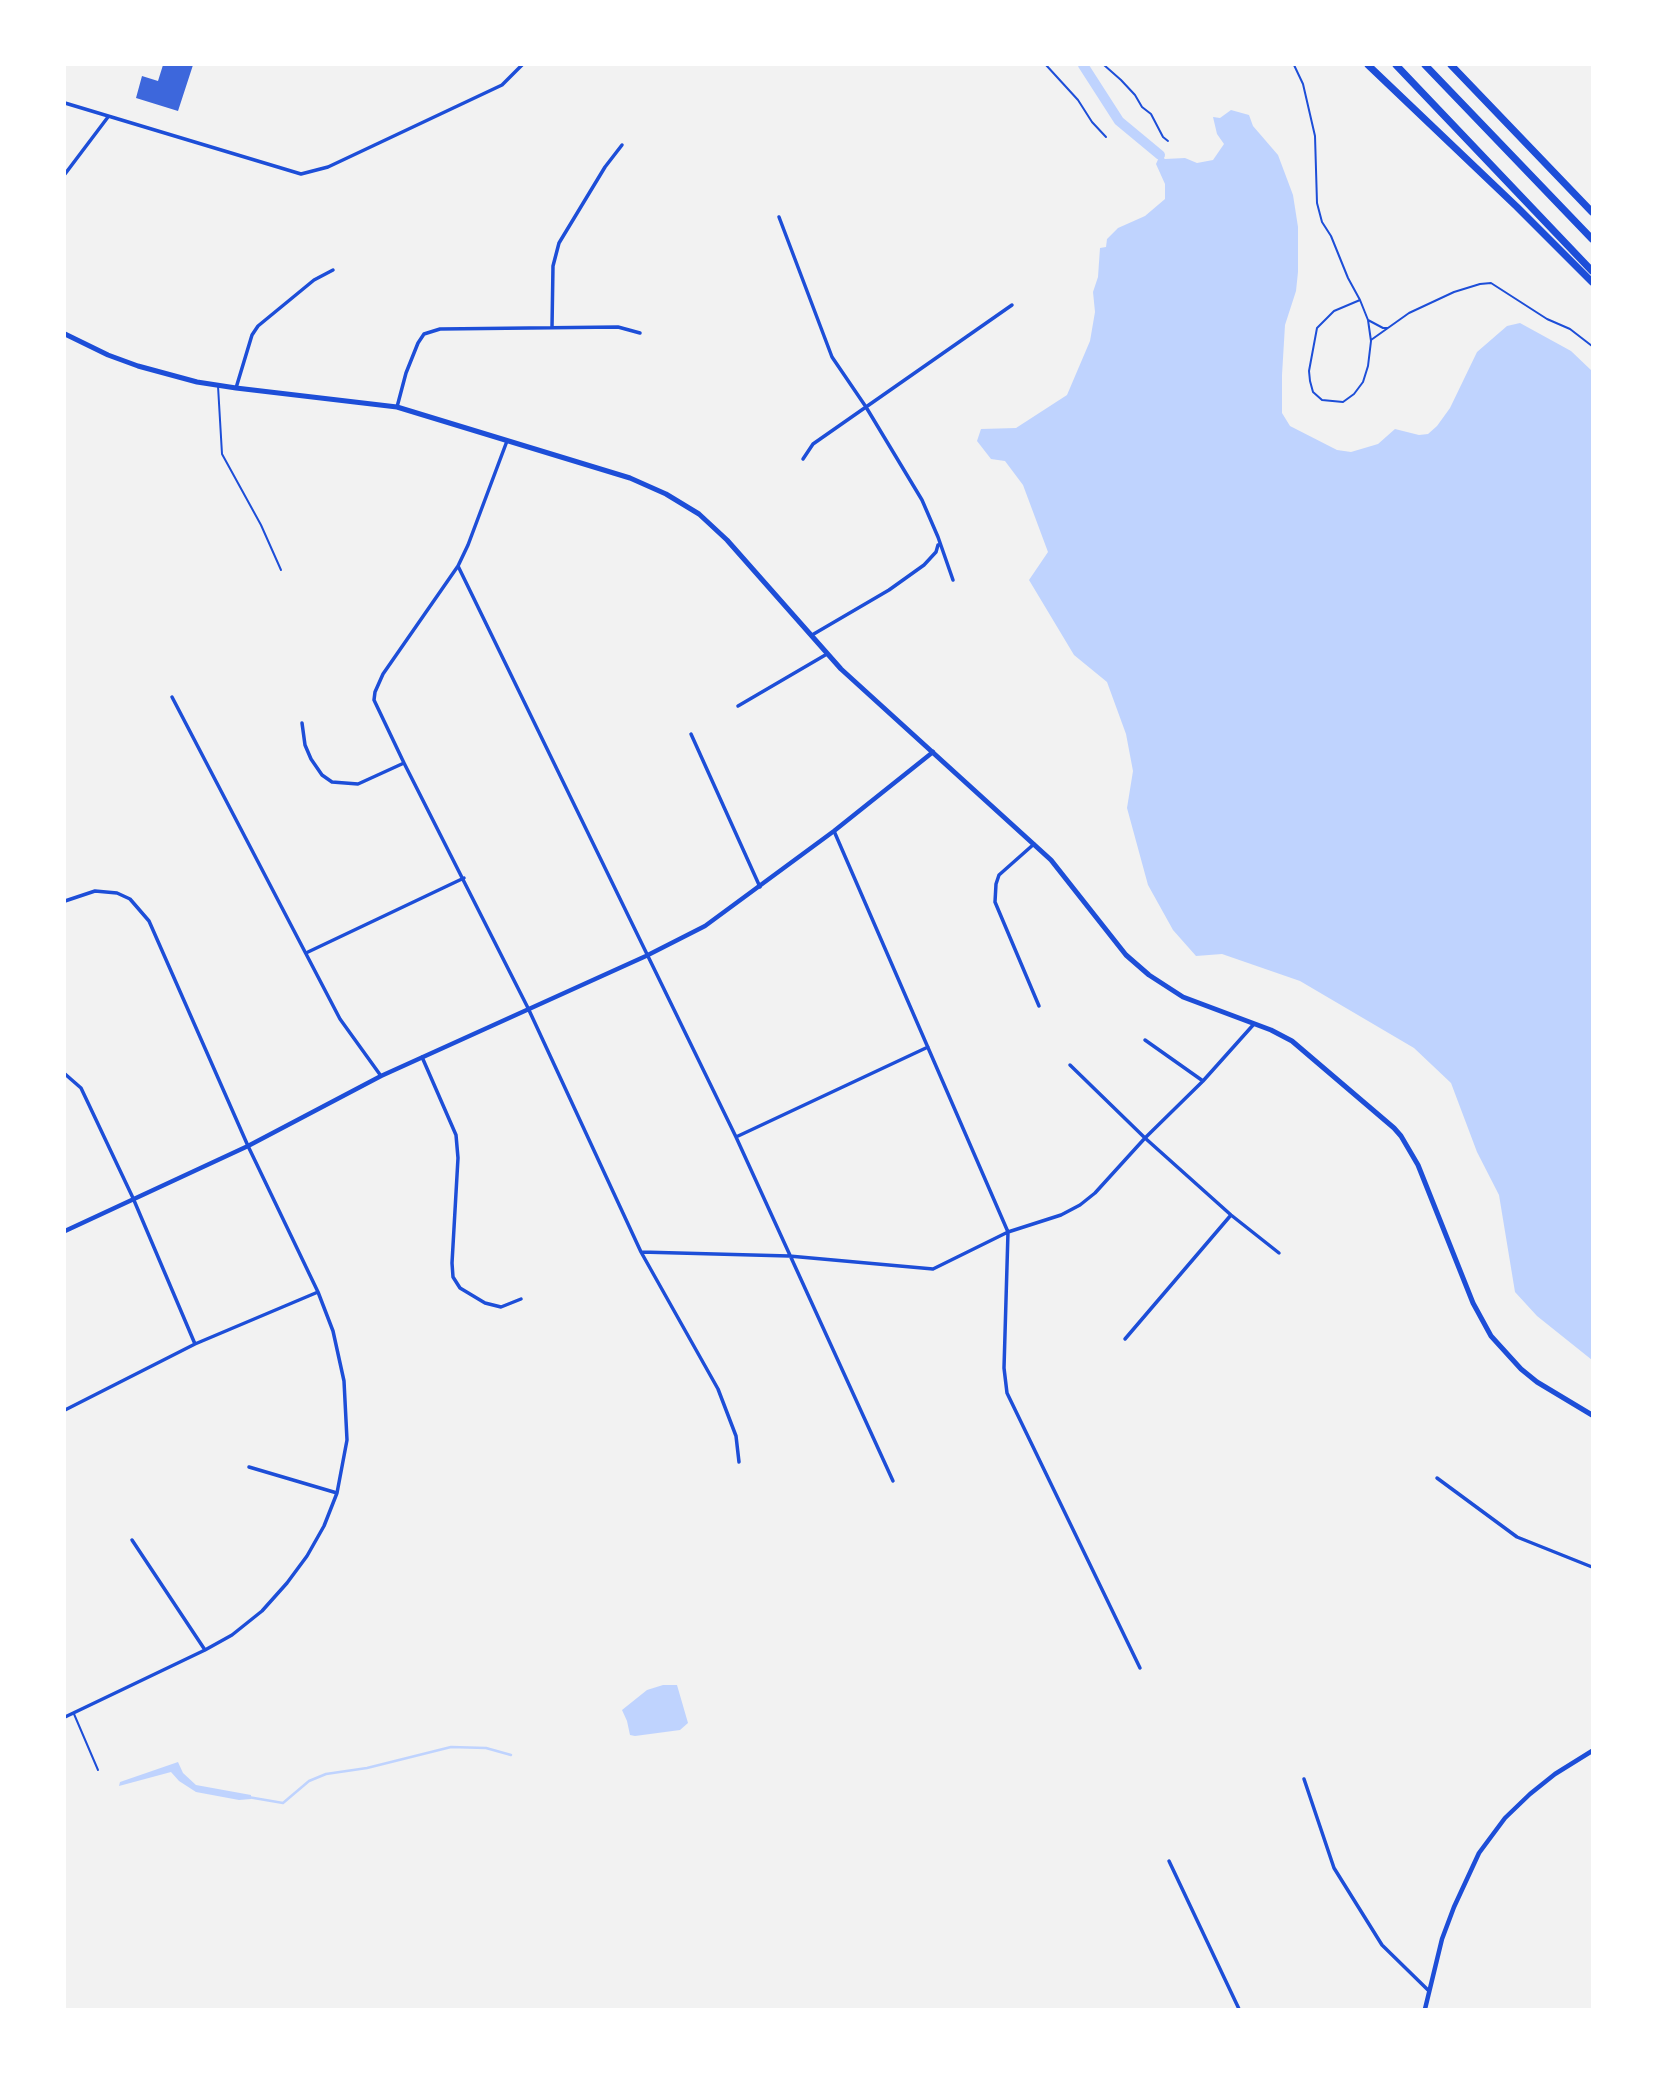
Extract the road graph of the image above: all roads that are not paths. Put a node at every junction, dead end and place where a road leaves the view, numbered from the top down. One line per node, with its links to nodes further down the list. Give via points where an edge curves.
1 (522, 65): 7 (street, via 502,85 328,167 302,174)
2 (1368, 65): 15 (highway)
3 (1396, 65): 14 (highway)
4 (1425, 65): 12 (highway)
5 (1451, 65): 10 (highway)
6 (65, 103): 7 (street)
7 (108, 117): 9 (street)
8 (622, 145): 17 (street, via 559,243 553,266)
9 (65, 174)
10 (1592, 212)
11 (779, 217): 23 (street, via 832,357)
12 (1592, 239)
13 (333, 270): 21 (street, via 258,326)
14 (1592, 271)
15 (1592, 282)
16 (1012, 305): 23 (street)
17 (552, 327): 18 (street, via 618,327); 22 (street, via 440,329 424,334)
18 (640, 333)
19 (65, 334): 20 (main road, via 138,366)
20 (218, 385): 21 (main road); 28 (lane, via 222,454)
21 (236, 388): 22 (main road)
22 (397, 407): 24 (main road)
23 (866, 407): 25 (street, via 813,444); 26 (street, via 922,500)
24 (507, 441): 27 (street); 30 (main road, via 631,478 685,505 727,540)
25 (803, 459)
26 (939, 542): 29 (street); 30 (street, via 936,552 890,590)
27 (458, 566): 37 (street, via 374,692 376,708); 44 (street)
28 (281, 570)
29 (953, 580)
30 (811, 636): 31 (main road)
31 (828, 654): 33 (street); 36 (main road)
32 (172, 697): 43 (street)
33 (738, 706)
34 (302, 723): 37 (street, via 311,760 332,782 358,784)
35 (691, 734): 41 (street)
36 (934, 751): 38 (street); 39 (main road)
37 (404, 763): 40 (street)
38 (834, 831): 41 (street); 49 (street)
39 (1034, 844): 45 (street, via 999,875 994,893); 47 (main road, via 1149,975 1183,996)
40 (464, 878): 43 (street); 46 (street)
41 (760, 887): 44 (street, via 705,926)
42 (65, 901): 57 (street, via 95,891 117,893 130,899 149,921)
43 (307, 952): 53 (street, via 340,1019)
44 (646, 956): 46 (street); 55 (street)
45 (1039, 1006)
46 (528, 1008): 50 (street); 62 (street)
47 (1254, 1024): 54 (street); 70 (main road, via 1312,1056 1401,1136 1418,1165 1473,1303 1491,1336 1537,1382)
48 (1145, 1040): 54 (street)
49 (928, 1047): 55 (street); 61 (street)
50 (422, 1057): 53 (street); 66 (street, via 456,1135 453,1277 460,1288 485,1303 501,1307)
51 (1070, 1065): 56 (street)
52 (65, 1074): 58 (street, via 81,1088)
53 (381, 1076): 57 (street)
54 (1203, 1081): 56 (street)
55 (736, 1137): 64 (street)
56 (1145, 1138): 59 (street); 61 (street, via 1080,1205)
57 (248, 1146): 58 (street); 65 (street)
58 (132, 1198): 60 (street); 68 (street)
59 (1231, 1214): 63 (street); 67 (street)
60 (65, 1231)
61 (1008, 1232): 64 (street, via 933,1269); 79 (street, via 1007,1393)
62 (641, 1252): 64 (street); 71 (street, via 718,1389 736,1436)
63 (1279, 1253)
64 (789, 1256): 74 (street)
65 (318, 1292): 68 (street); 75 (street, via 344,1381 347,1440)
66 (521, 1299)
67 (1125, 1339)
68 (195, 1344): 69 (street)
69 (65, 1410)
70 (1592, 1415)
71 (739, 1461)
72 (249, 1467): 75 (street)
73 (1437, 1478): 77 (street, via 1517,1537)
74 (893, 1481)
75 (337, 1493): 78 (street, via 324,1526 287,1583 262,1611)
76 (132, 1540): 78 (street)
77 (1592, 1567)
78 (205, 1650): 80 (street)
79 (1140, 1668)
80 (74, 1713): 81 (street); 83 (lane)
81 (65, 1717)
82 (1592, 1751): 86 (street, via 1530,1794 1479,1853 1442,1940)
83 (98, 1770)
84 (1304, 1779): 86 (street, via 1334,1868 1382,1945)
85 (1169, 1861): 87 (street)
86 (1429, 1991): 88 (street)
87 (1239, 2009)
88 (1425, 2009)

